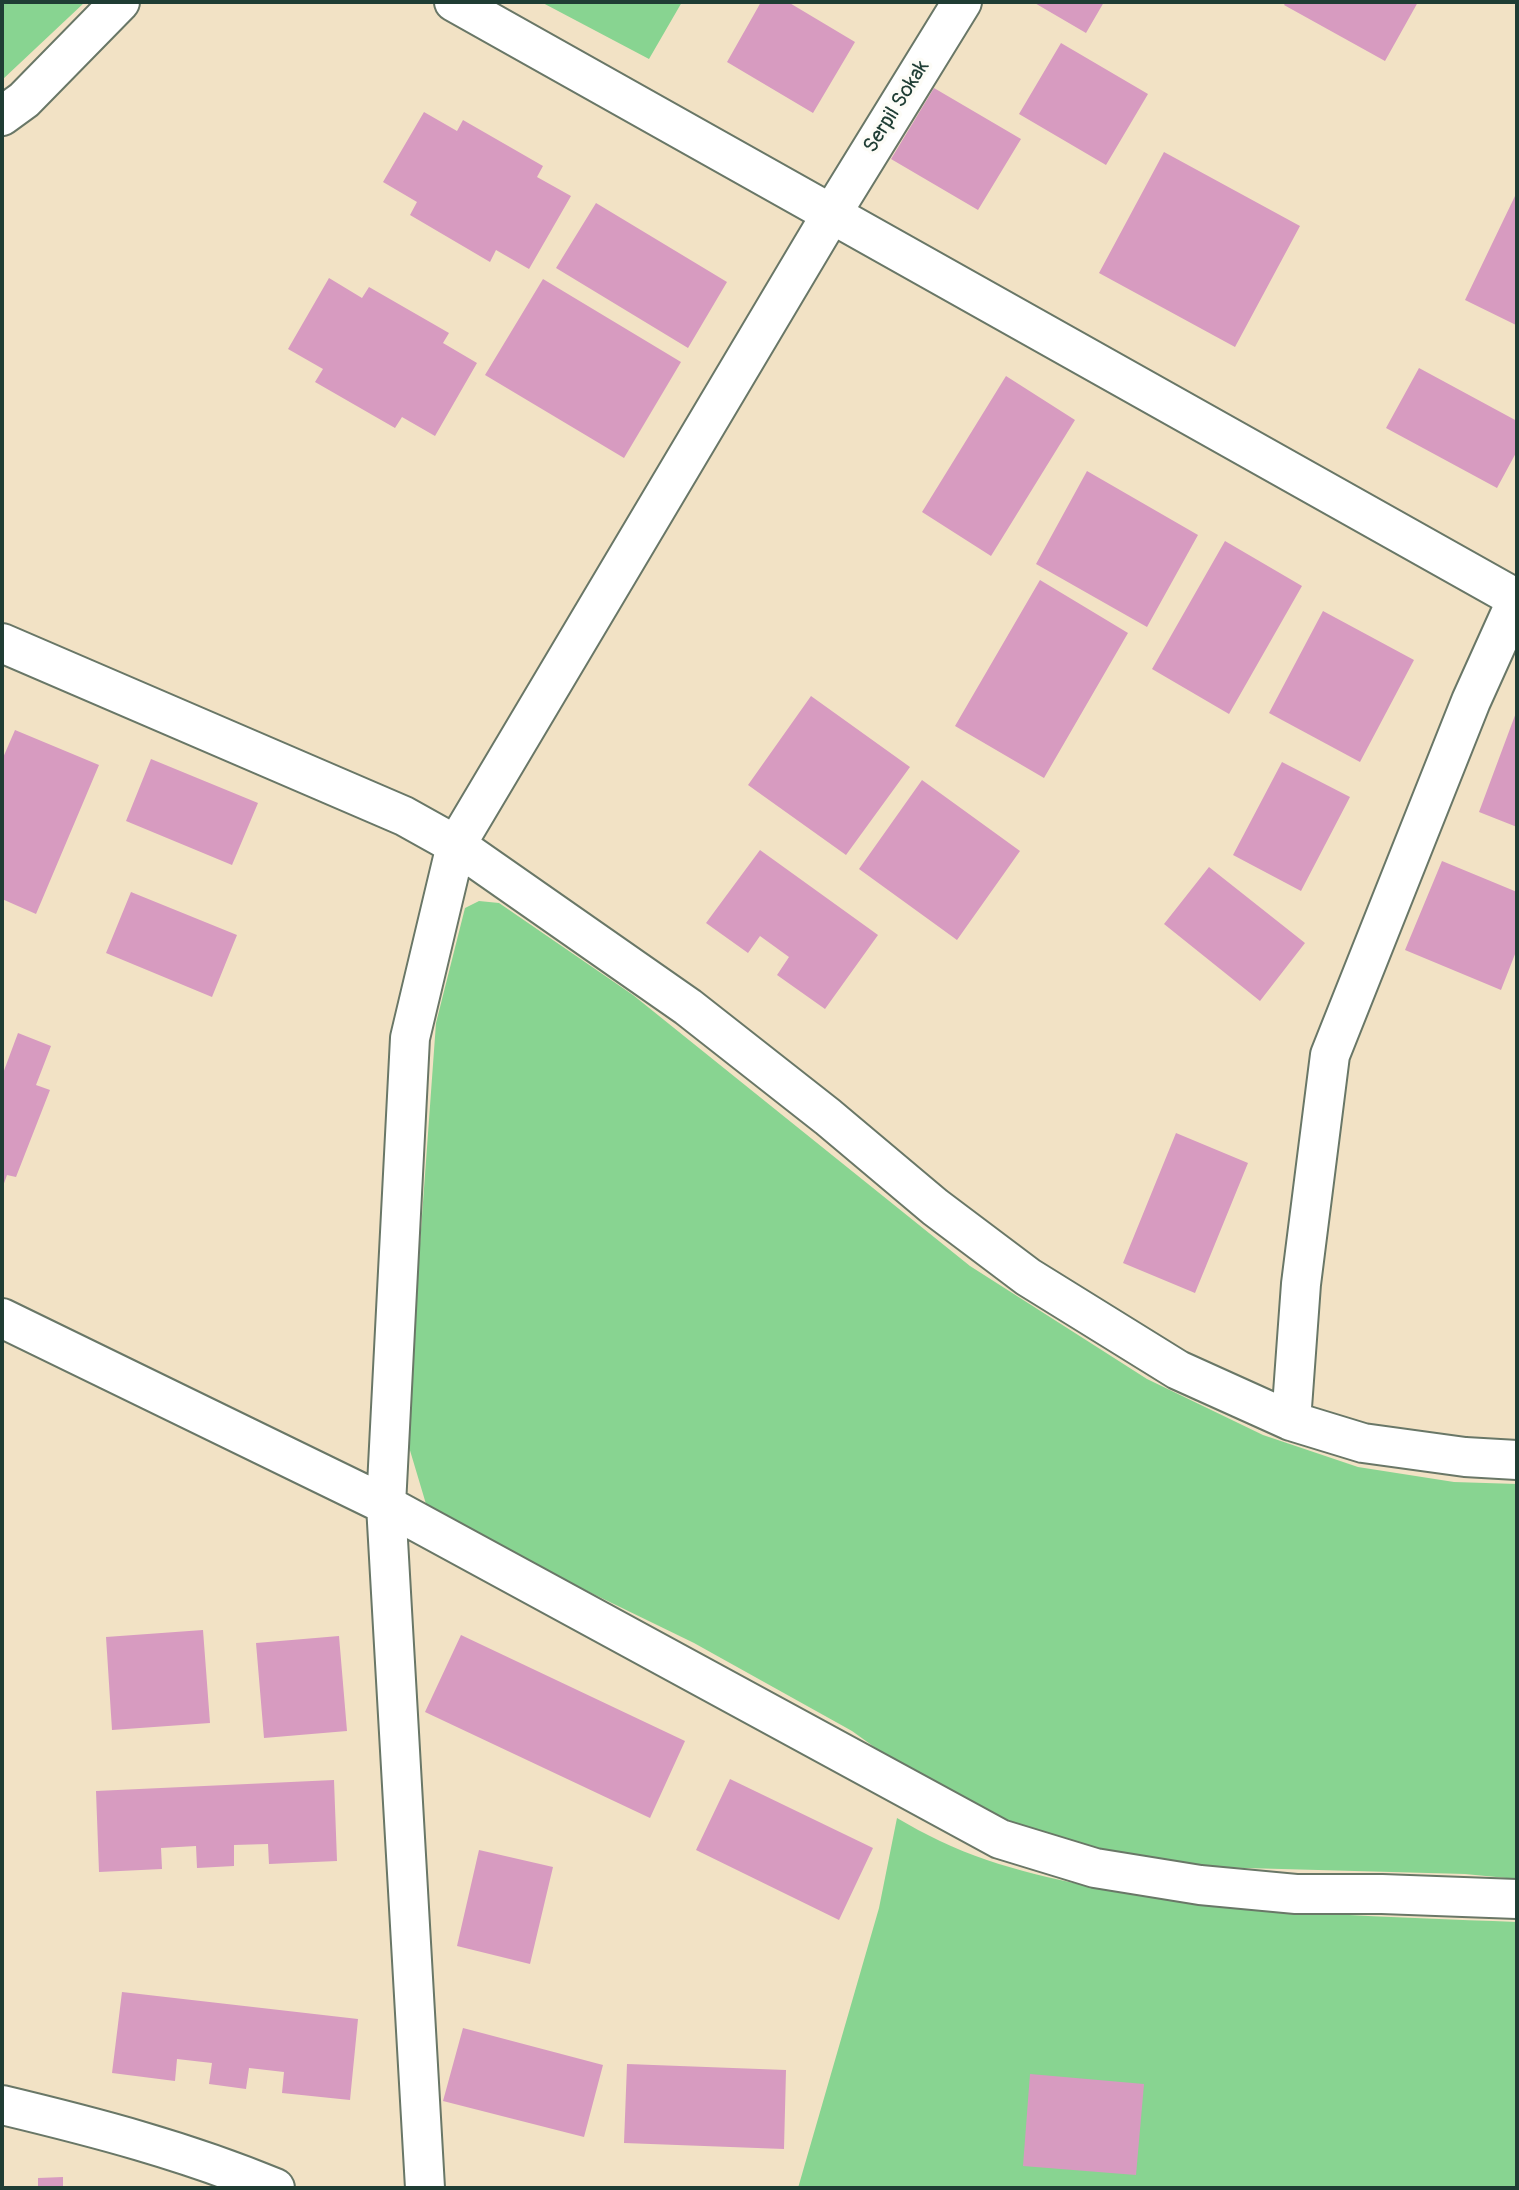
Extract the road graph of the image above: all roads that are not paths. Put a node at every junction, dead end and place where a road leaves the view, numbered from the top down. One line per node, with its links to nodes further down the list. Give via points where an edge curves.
1 (120, 2): 4 (street, via 24,100)
2 (454, 2): 5 (street)
3 (962, 2): 5 (street, Serpil Sokak)
4 (2, 116)
5 (832, 213): 6 (street); 8 (street, Serpil Sokak)
6 (1517, 599): 10 (street, via 1471,701 1330,1055 1301,1284)
7 (2, 643): 8 (street, via 404,816)
8 (456, 845): 10 (street, via 688,1007 1028,1277 1178,1370); 12 (street, Serpil Sokak, via 410,1038)
9 (2, 1318): 12 (street)
10 (1291, 1421): 11 (street, via 1363,1443)
11 (1517, 1460)
12 (386, 1505): 13 (street, via 1000,1839 1095,1868 1200,1885 1296,1894); 16 (street, Serpil Sokak)
13 (1517, 1899)
14 (2, 2105): 15 (street, via 104,2130)
15 (275, 2188)
16 (425, 2188)

